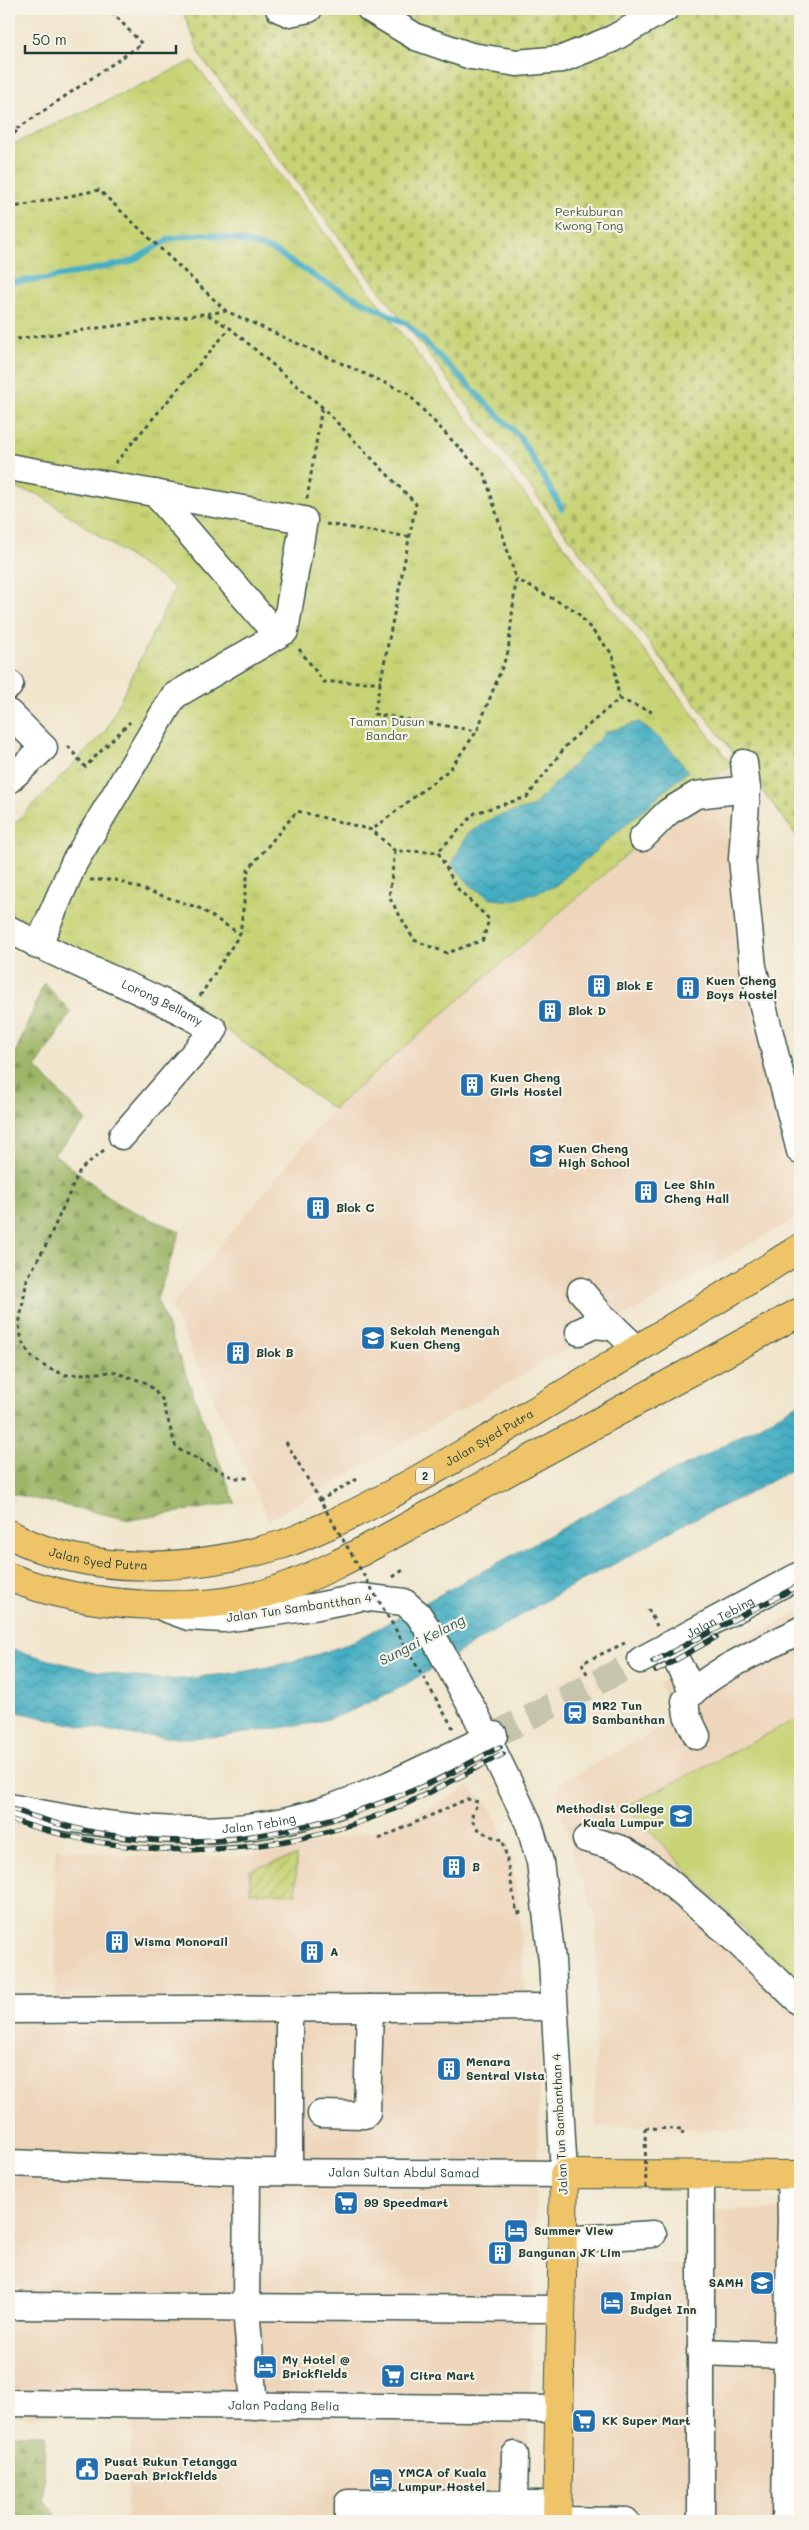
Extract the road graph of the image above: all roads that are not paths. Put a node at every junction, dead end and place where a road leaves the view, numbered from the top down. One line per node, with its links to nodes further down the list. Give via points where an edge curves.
1 (279, 9): 2 (street, via 289,13)
2 (309, 9)
3 (370, 9): 4 (street, via 416,37 472,56 517,63 562,60 612,39)
4 (665, 9)
5 (9, 467): 6 (street)
6 (155, 493): 7 (street); 7 (street, via 304,520)
7 (281, 633): 14 (street, via 174,696 74,863)
8 (9, 713): 10 (street, via 44,748)
9 (744, 763): 11 (street)
10 (9, 780)
11 (747, 789): 12 (street, via 696,795 668,812); 16 (street, via 742,859 754,967)
12 (642, 838)
13 (9, 929): 14 (street, Lorong Bellamy)
14 (38, 946): 15 (street, Lorong Bellamy, via 188,1014 214,1030)
15 (122, 1136)
16 (800, 1151)
17 (800, 1248): 22 (main road, Jalan Syed Putra / 2)
18 (581, 1291): 20 (street)
19 (800, 1312): 26 (main road, via 392,1535 307,1578 257,1596 199,1604)
20 (614, 1327): 21 (street, via 594,1325); 22 (street)
21 (579, 1332)
22 (638, 1350): 23 (main road, Jalan Syed Putra / 2, via 375,1504 286,1543 229,1557 152,1566 90,1562)
23 (9, 1534)
24 (800, 1575): 28 (street, Jalan Tebing)
25 (9, 1577): 26 (main road, via 61,1594)
26 (154, 1605): 31 (street, Jalan Tun Sambantthan 4, via 189,1617 223,1619 362,1598 404,1602 418,1614)
27 (790, 1635): 30 (street)
28 (659, 1638): 29 (street, Jalan Tebing); 30 (street)
29 (636, 1650)
30 (693, 1690): 32 (street, via 685,1701 687,1716)
31 (486, 1730): 33 (street, Jalan Tebing, via 427,1768 351,1801 303,1816 241,1828 189,1831 134,1828); 36 (street, Jalan Tun Sambanthan 4, via 529,1824 540,1862)
32 (697, 1736)
33 (9, 1807)
34 (586, 1839): 35 (street, via 622,1850 654,1869 726,1931)
35 (800, 2002)
36 (554, 2007): 39 (street, via 514,2017); 44 (street, Jalan Tun Sambanthan 4)
37 (289, 2008): 38 (street); 39 (street); 43 (street)
38 (9, 2010)
39 (383, 2014): 40 (street, via 367,2112 364,2115)
40 (321, 2114)
41 (9, 2163): 42 (street, Jalan Sultan Abdul Samad)
42 (247, 2172): 43 (street, Jalan Sultan Abdul Samad); 50 (street)
43 (289, 2172): 44 (street, Jalan Sultan Abdul Samad)
44 (564, 2174): 45 (main road, Jalan Sultan Abdul Samad); 48 (main road, Jalan Tun Sambanthan 4)
45 (701, 2174): 46 (main road, Jalan Sultan Abdul Samad); 52 (street)
46 (795, 2175): 53 (street)
47 (653, 2234): 48 (street)
48 (563, 2240): 51 (main road, Jalan Tun Sambanthan 4)
49 (9, 2306): 50 (street)
50 (246, 2308): 51 (street); 55 (street)
51 (561, 2309): 56 (main road, Jalan Tun Sambanthan 4)
52 (700, 2352): 53 (street); 63 (street)
53 (787, 2355): 64 (street)
54 (9, 2403): 55 (street, Jalan Padang Belia)
55 (254, 2406): 56 (street, Jalan Padang Belia)
56 (558, 2409): 60 (main road, Jalan Tun Sambanthan 4)
57 (515, 2455): 58 (street)
58 (514, 2504): 59 (street); 60 (street)
59 (483, 2515): 61 (street, via 348,2502)
60 (557, 2515): 62 (street)
61 (348, 2521)
62 (626, 2521)
63 (701, 2521)
64 (785, 2521)

